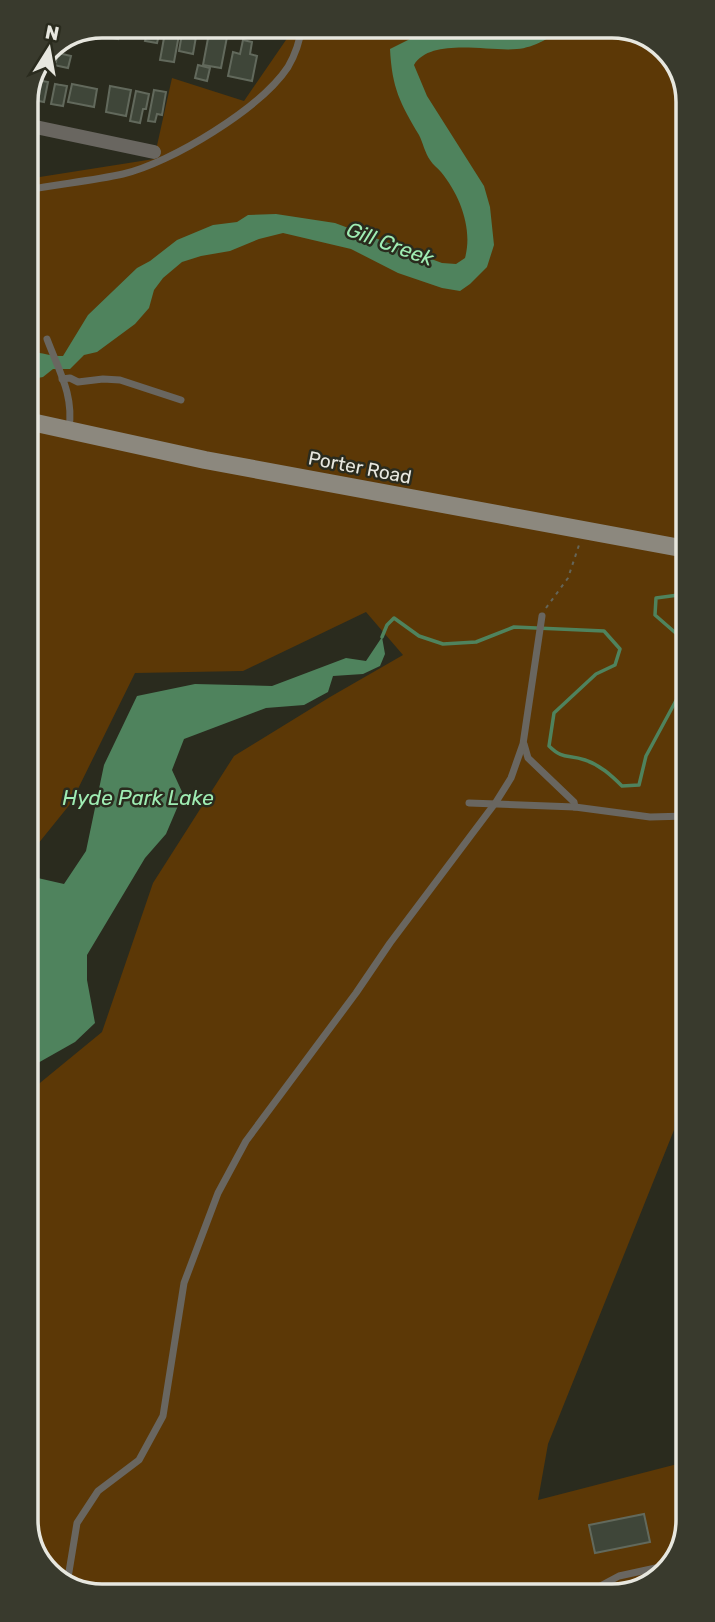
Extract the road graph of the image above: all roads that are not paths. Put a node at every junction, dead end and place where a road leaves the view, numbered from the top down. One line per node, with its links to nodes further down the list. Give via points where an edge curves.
1 (299, 38): 4 (lane, via 287,67 267,90 179,153 123,174)
2 (39, 128): 3 (street)
3 (154, 152)
4 (39, 188)
5 (47, 339): 6 (lane)
6 (62, 379): 7 (lane, via 133,382); 9 (lane, via 72,412)
7 (181, 400)
8 (39, 424): 9 (main road, Porter Road)
9 (69, 430): 10 (main road, Porter Road, via 205,460)
10 (676, 547)
11 (542, 616): 12 (lane)
12 (523, 744): 13 (lane); 15 (lane, via 528,758)
13 (496, 802): 14 (lane); 15 (lane); 18 (lane, via 246,1141 218,1193 184,1283 163,1416 139,1460 98,1491 77,1522)
14 (469, 803)
15 (575, 807): 16 (lane)
16 (676, 816)
17 (654, 1568): 19 (lane)
18 (69, 1574)
19 (604, 1584)

